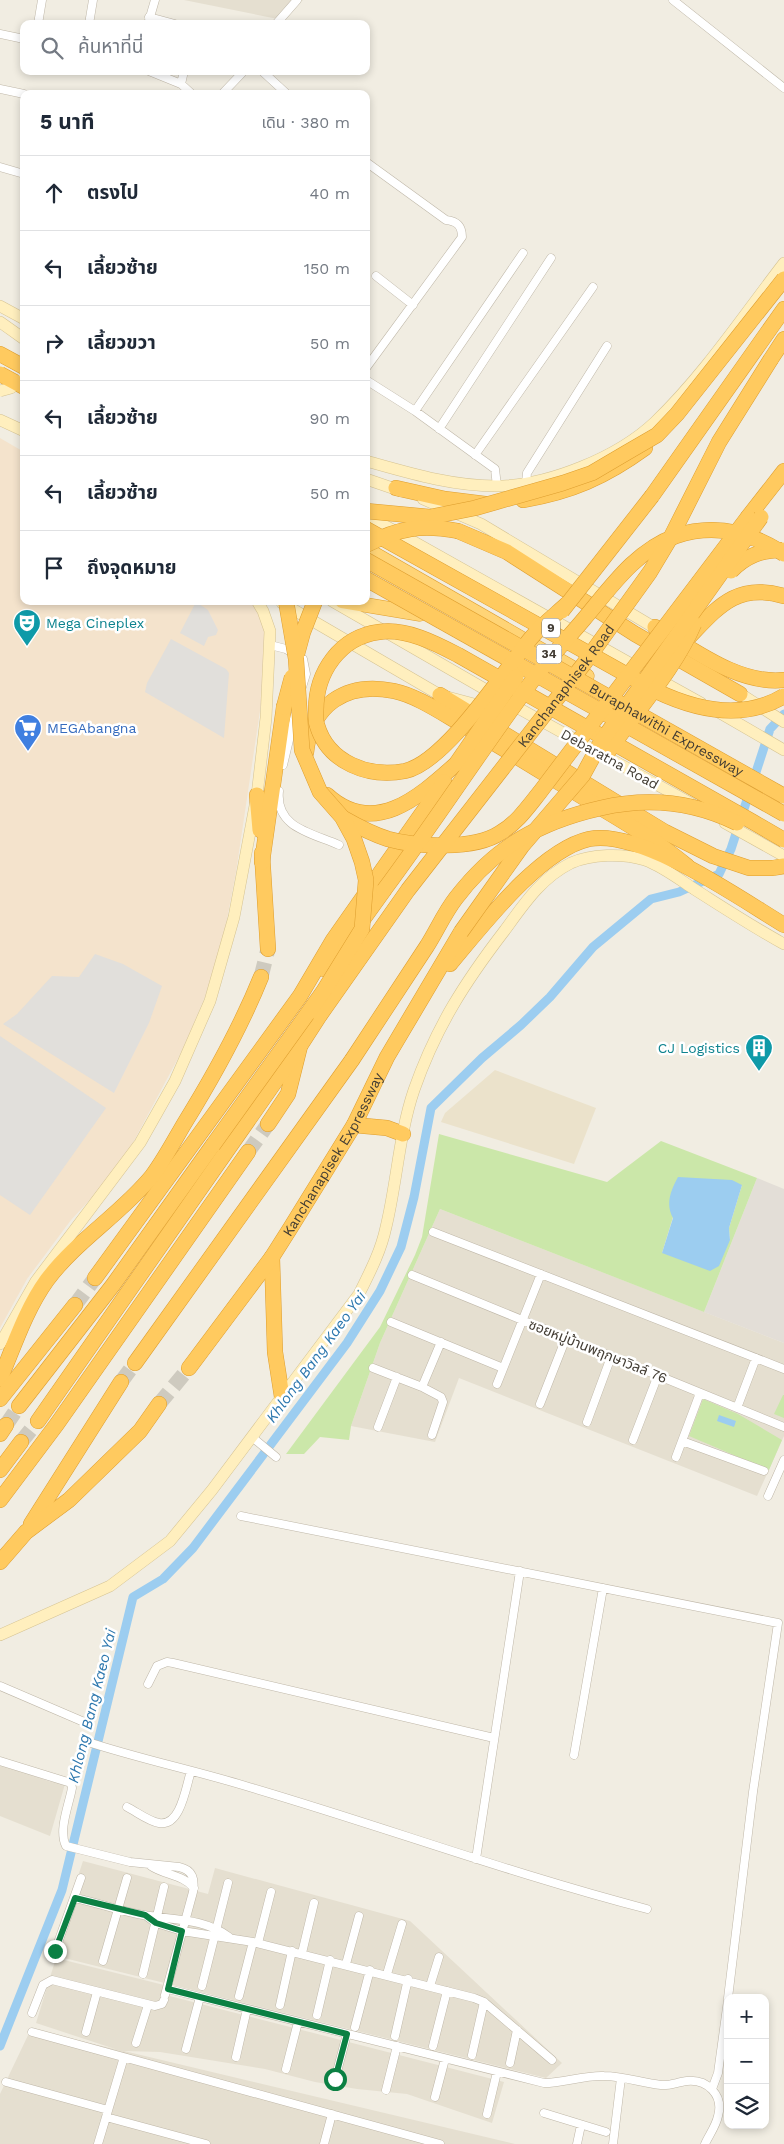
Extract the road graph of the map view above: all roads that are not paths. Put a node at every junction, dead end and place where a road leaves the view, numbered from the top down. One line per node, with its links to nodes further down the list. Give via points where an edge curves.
1 (42, 0): 6 (street)
2 (93, 0): 7 (street)
3 (155, 0): 8 (street)
4 (297, 0): 9 (street)
5 (673, 0): 18 (street)
6 (39, 20)
7 (90, 20)
8 (148, 20)
9 (280, 20)
10 (0, 34): 11 (street)
11 (20, 38)
12 (159, 75): 16 (street)
13 (183, 75): 16 (street)
14 (240, 75): 20 (street)
15 (266, 75): 21 (street)
16 (181, 84): 19 (street)
17 (0, 88): 22 (street)
18 (784, 88)
19 (188, 90)
20 (226, 90)
21 (283, 90)
22 (20, 93)
23 (370, 165): 33 (street, via 446,220 453,221 462,232 462,237)
24 (0, 167): 25 (street)
25 (20, 173)
26 (522, 253): 53 (street)
27 (551, 258): 55 (street)
28 (784, 263): 61 (main road, via 691,383 654,423 590,463 558,476)
29 (376, 276): 33 (street)
30 (784, 279): 65 (highway, bridge, via 657,435 592,473 475,508 430,517)
31 (784, 285): 64 (highway, via 658,439 583,486 552,495 481,504)
32 (593, 287): 57 (street)
33 (414, 305): 44 (street)
34 (0, 306): 36 (main road)
35 (784, 309): 77 (highway, 9, bridge, via 652,496)
36 (20, 317)
37 (0, 322): 38 (main road)
38 (20, 336)
39 (784, 339): 115 (highway, Kanchanaphisek Road, bridge, via 719,442 650,572 583,665 408,890)
40 (607, 346): 61 (street, via 527,473)
41 (0, 347): 43 (highway)
42 (0, 354): 45 (highway)
43 (20, 358)
44 (370, 363)
45 (20, 366)
46 (0, 374): 50 (highway, bridge)
47 (0, 379): 51 (highway)
48 (20, 382): 52 (main road, bridge)
49 (370, 383): 53 (street)
50 (20, 385)
51 (20, 390)
52 (0, 391)
53 (414, 411): 55 (street)
54 (0, 420): 56 (main road)
55 (439, 429): 57 (street)
56 (20, 430)
57 (475, 455): 63 (street, via 495,469)
58 (370, 462): 63 (main road, via 445,482)
59 (784, 471): 67 (highway)
60 (370, 479): 64 (main road)
61 (526, 483): 63 (main road)
62 (784, 484): 67 (highway)
63 (497, 486)
64 (396, 488): 85 (main road, via 481,524)
65 (370, 511)
66 (370, 517): 94 (main road, 34)
67 (755, 517): 96 (highway, bridge, via 601,742); 100 (highway, bridge, via 540,792 519,818 499,834 466,843 415,844 389,839)
68 (370, 531): 91 (highway, bridge, via 683,704 713,710 741,710)
69 (370, 543): 89 (highway, bridge, via 407,528 433,526 458,531 507,552 635,634)
70 (784, 550): 86 (highway, bridge, via 766,550 743,559 701,606)
71 (370, 552): 97 (highway, 34, via 731,760)
72 (784, 554): 109 (highway, bridge, via 756,537 721,530 677,536 646,553 622,574 536,676 429,830)
73 (370, 562): 97 (highway, Buraphawithi Expressway, bridge)
74 (370, 581): 99 (highway, Buraphawithi Expressway, bridge)
75 (370, 586): 84 (highway, 34)
76 (784, 596): 86 (highway, via 769,592 737,595 713,612)
77 (567, 604): 95 (highway, 9, bridge); 102 (highway, bridge, via 533,636 502,674 496,682 454,736 431,757 407,771 380,773 357,769 339,758 326,744 316,724 316,702 319,681 333,659 362,636 380,632 404,634 430,641 458,655 493,674 501,680)
78 (259, 605): 87 (main road, via 270,631)
79 (286, 605): 90 (main road)
80 (287, 605): 100 (highway, bridge, via 296,659 302,750 320,792)
81 (313, 605): 106 (highway, bridge, via 303,632 284,707)
82 (339, 605): 93 (main road, Debaratna Road)
83 (366, 605): 84 (highway)
84 (420, 614): 101 (highway, 34)
85 (656, 627): 88 (highway, via 745,675); 89 (main road)
86 (687, 639): 96 (highway, bridge, via 608,752)
87 (270, 645): 98 (main road); 103 (street, via 298,654 306,666 285,751 278,798 280,812 293,825)
88 (780, 680)
89 (740, 694): 92 (main road)
90 (440, 696): 93 (main road); 108 (highway, via 665,832 713,856 749,868)
91 (784, 696)
92 (784, 722)
93 (544, 724): 105 (main road, Debaratna Road)
94 (783, 750)
95 (456, 764): 107 (highway, via 397,809 372,815 339,806 322,790 312,775 306,754 308,735 315,719 330,702 349,691 372,688 395,691 437,711 650,838); 109 (highway, 9)
96 (583, 775): 114 (highway, Kanchanapisek Expressway, bridge, via 522,846 461,932)
97 (784, 794)
98 (258, 796): 106 (highway); 130 (main road, via 234,918 210,1002 174,1081 140,1143 36,1281)
99 (784, 814)
100 (342, 817): 149 (highway, bridge, via 354,839 366,880 362,929 322,992 160,1219)
101 (784, 821)
102 (784, 840)
103 (339, 845)
104 (784, 849): 133 (highway, bridge, via 728,819 680,803 655,801 626,802 552,821 519,838 499,853 456,899 352,1060)
105 (784, 856)
106 (262, 862): 112 (highway)
107 (687, 866): 110 (highway); 114 (highway, via 619,840 591,839 565,850 520,885)
108 (784, 866)
109 (378, 886): 124 (highway, via 343,947 300,996)
110 (784, 924)
111 (784, 944): 118 (main road, via 746,924 672,874 645,860 592,857 565,867 533,892 453,1003 431,1045)
112 (268, 949)
113 (261, 977): 140 (highway, via 217,1071 154,1173 134,1197 91,1233 47,1280 26,1318)
114 (424, 996): 117 (highway, Kanchanapisek Expressway, via 387,1057)
115 (300, 1046): 116 (highway, via 288,1094); 151 (highway)
116 (268, 1124)
117 (354, 1126): 118 (highway, via 387,1128); 121 (highway, Kanchanapisek Expressway)
118 (403, 1134): 145 (main road, via 386,1228 376,1258 359,1294)
119 (248, 1152): 166 (highway)
120 (433, 1232): 122 (street)
121 (272, 1257): 134 (highway, Kanchanapisek Expressway); 145 (highway, via 276,1352)
122 (541, 1274): 126 (street); 132 (street)
123 (412, 1275): 126 (street, ซอยหมู่บ้านพฤกษาวิลล์ 76)
124 (95, 1278)
125 (75, 1305): 146 (highway)
126 (522, 1320): 128 (street, ซอยหมู่บ้านพฤกษาวิลล์ 76); 136 (street)
127 (391, 1322): 129 (street)
128 (566, 1338): 131 (street, ซอยหมู่บ้านพฤกษาวิลล์ 76); 148 (street)
129 (441, 1342): 136 (street); 143 (street)
130 (0, 1344)
131 (611, 1356): 138 (street, ซอยหมู่บ้านพฤกษาวิลล์ 76); 152 (street)
132 (756, 1358): 137 (street); 150 (street)
133 (135, 1363)
134 (189, 1368)
135 (373, 1368): 139 (street)
136 (503, 1368): 142 (street)
137 (784, 1369)
138 (658, 1375): 144 (street, ซอยหมู่บ้านพฤกษาวิลล์ 76); 157 (street)
139 (397, 1377): 143 (street); 153 (street)
140 (0, 1378)
141 (122, 1382): 168 (highway)
142 (496, 1384)
143 (422, 1387): 155 (street, via 441,1397 443,1402)
144 (700, 1393): 150 (street, ซอยหมู่บ้านพฤกษาวิลล์ 76); 158 (street)
145 (282, 1397): 156 (main road)
146 (0, 1399)
147 (159, 1404): 168 (highway, via 140,1431 69,1500)
148 (540, 1404)
149 (20, 1406)
150 (738, 1408): 154 (street, ซอยหมู่บ้านพฤกษาวิลล์ 76)
151 (38, 1421)
152 (587, 1422)
153 (378, 1427)
154 (784, 1427)
155 (432, 1435)
156 (252, 1437): 160 (street); 172 (main road, via 170,1541 143,1563 110,1586)
157 (634, 1440)
158 (682, 1440): 161 (street); 164 (street)
159 (21, 1442): 163 (highway)
160 (276, 1457)
161 (676, 1457)
162 (784, 1460): 165 (street)
163 (0, 1470)
164 (764, 1471)
165 (768, 1496)
166 (0, 1500)
167 (241, 1516): 170 (street)
168 (26, 1532): 169 (highway)
169 (0, 1562)
170 (520, 1571): 171 (street); 176 (street)
171 (603, 1588): 178 (street); 217 (street, via 778,1623)
172 (0, 1636)
173 (148, 1684): 176 (street, via 157,1666 167,1662)
174 (0, 1686): 175 (street)
175 (84, 1722)
176 (494, 1738): 182 (street)
177 (87, 1741): 180 (street)
178 (574, 1755)
179 (0, 1761): 194 (street, via 71,1783 62,1839 66,1846 149,1865 186,1868 194,1879 194,1888)
180 (191, 1771): 181 (street, via 178,1812 166,1823); 182 (street)
181 (127, 1807)
182 (476, 1859): 191 (street)
183 (82, 1878): 188 (street)
184 (127, 1878): 190 (street)
185 (228, 1883): 196 (street)
186 (164, 1888): 193 (street)
187 (271, 1892): 200 (street)
188 (75, 1898): 190 (street); 201 (street)
189 (314, 1903): 203 (street)
190 (119, 1909): 193 (street); 206 (street)
191 (647, 1909)
192 (359, 1916): 207 (street)
193 (157, 1919): 194 (street); 197 (street); 209 (street)
194 (184, 1920): 196 (street); 197 (street)
195 (402, 1924): 210 (street)
196 (217, 1928): 198 (street); 199 (street)
197 (182, 1931): 198 (street); 216 (street)
198 (215, 1937): 199 (street); 212 (street)
199 (229, 1937): 200 (street)
200 (256, 1942): 202 (street); 218 (street)
201 (55, 1951)
202 (292, 1951): 203 (street); 222 (street)
203 (302, 1953): 205 (street)
204 (438, 1957): 213 (street)
205 (330, 1960): 207 (street); 225 (street)
206 (104, 1961)
207 (346, 1964): 208 (street)
208 (370, 1970): 210 (street); 227 (street)
209 (144, 1974)
210 (387, 1974): 211 (street)
211 (408, 1979): 213 (street); 233 (street)
212 (202, 1986)
213 (430, 1986): 214 (street)
214 (447, 1991): 220 (street); 236 (street)
215 (97, 1992): 221 (street); 224 (street, via 52,1980 43,1985); 231 (street)
216 (165, 1994): 219 (street); 221 (street, via 159,2006)
217 (729, 1994)
218 (240, 1996)
219 (200, 1997): 223 (street); 237 (street)
220 (484, 2002): 229 (street); 238 (street)
221 (148, 2005): 234 (street)
222 (280, 2005)
223 (247, 2009): 226 (street); 240 (street)
224 (32, 2013)
225 (317, 2015)
226 (298, 2022): 232 (street); 244 (street)
227 (355, 2027)
228 (724, 2029): 249 (street, via 718,2073)
229 (517, 2030): 242 (street); 243 (street)
230 (32, 2032): 239 (street)
231 (86, 2032)
232 (347, 2034): 235 (street); 247 (street)
233 (395, 2036)
234 (136, 2043)
235 (397, 2046): 241 (street); 250 (street)
236 (433, 2046)
237 (186, 2049)
238 (472, 2055)
239 (124, 2057): 253 (street); 254 (street)
240 (236, 2057)
241 (445, 2058): 245 (street); 251 (street)
242 (552, 2060)
243 (510, 2063)
244 (286, 2069)
245 (497, 2072): 246 (street, via 544,2084 600,2076); 255 (street)
246 (621, 2078): 249 (street, via 663,2086 699,2081); 263 (street)
247 (335, 2079)
248 (6, 2082): 253 (street)
249 (712, 2089): 264 (street, via 719,2115)
250 (386, 2090)
251 (435, 2097)
252 (544, 2113): 256 (street)
253 (107, 2114): 258 (street); 259 (street)
254 (332, 2114): 260 (street); 261 (street)
255 (487, 2114)
256 (581, 2125): 257 (street); 262 (street)
257 (606, 2132)
258 (98, 2144)
259 (206, 2144)
260 (324, 2144)
261 (440, 2144)
262 (577, 2144)
263 (613, 2144)
264 (706, 2144)

